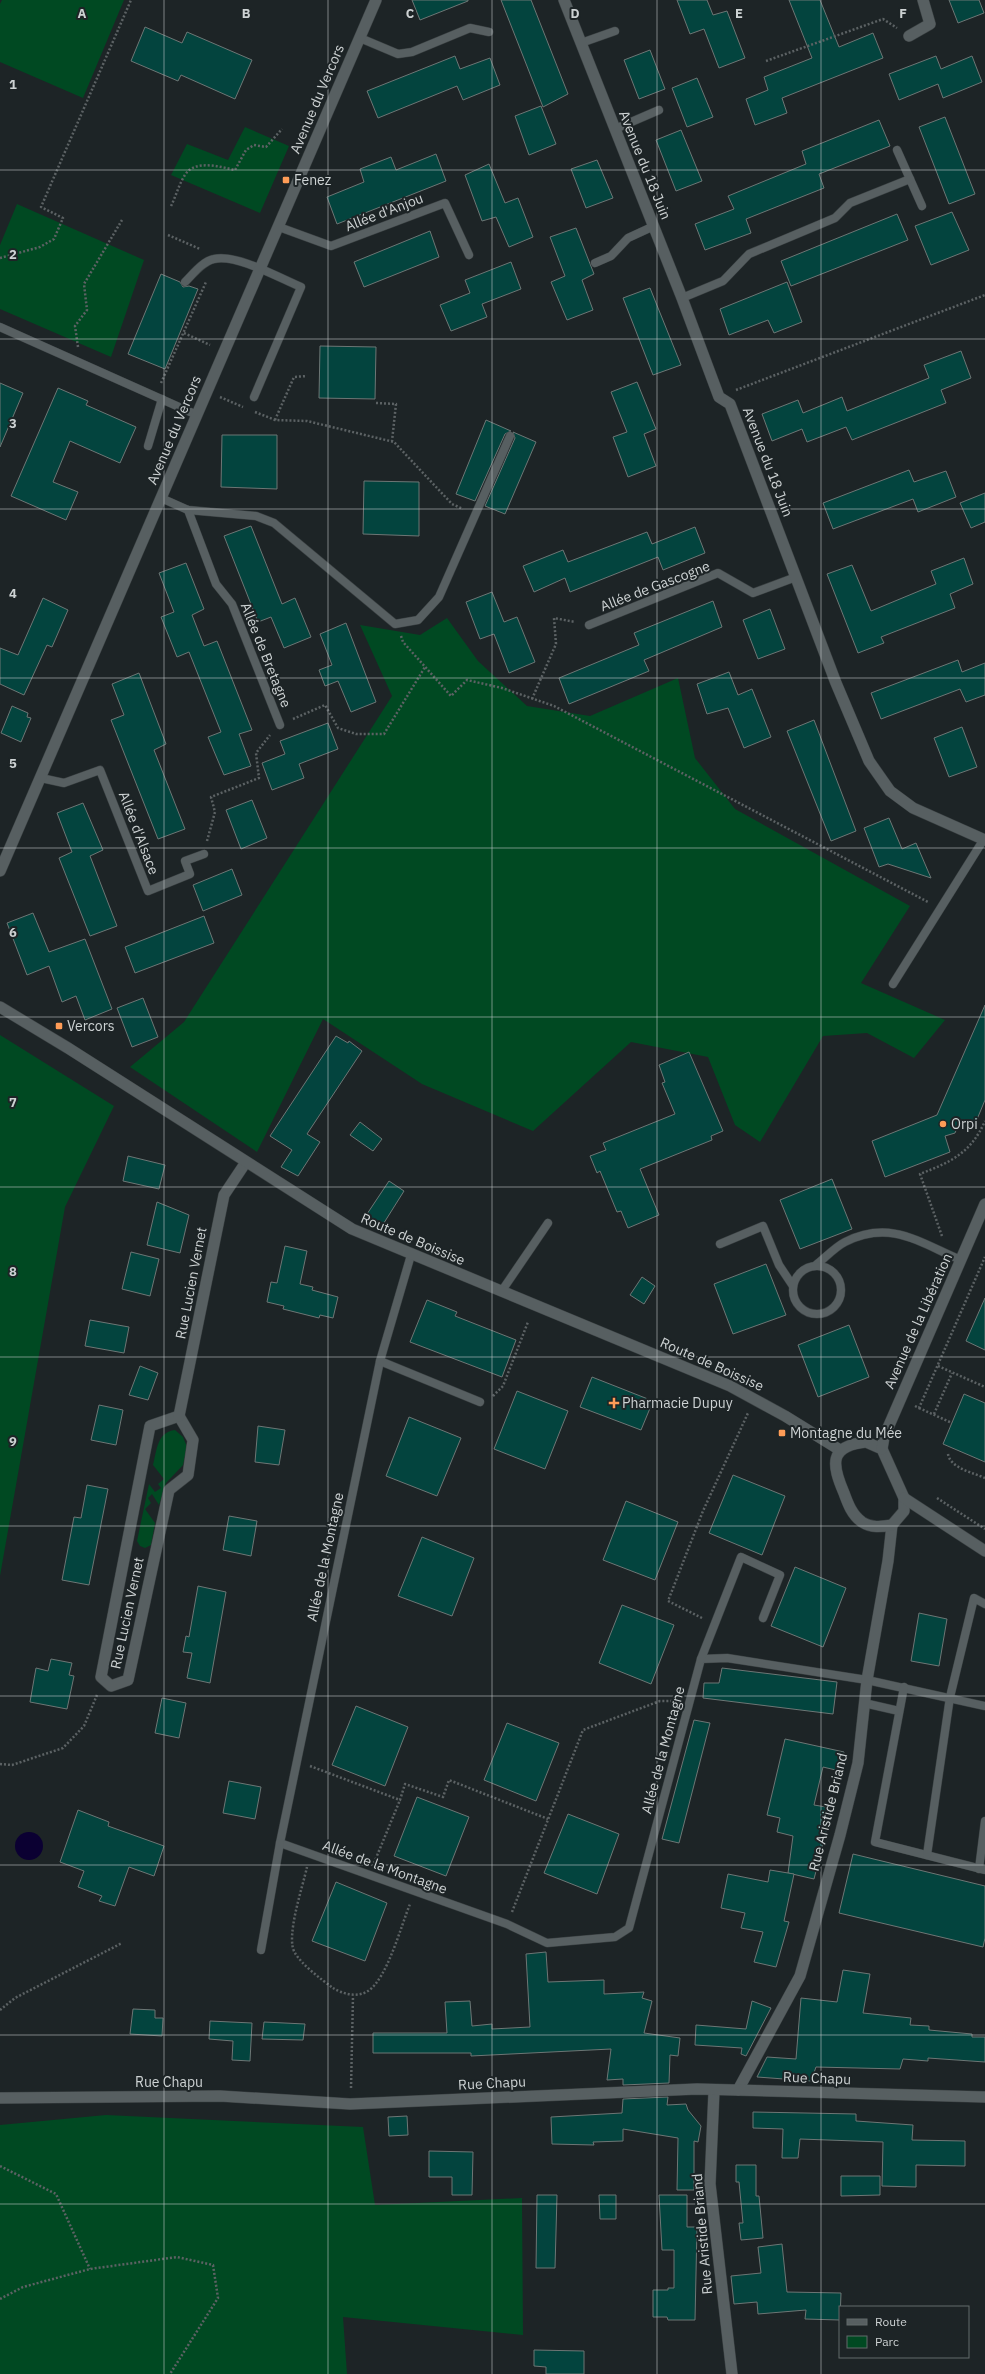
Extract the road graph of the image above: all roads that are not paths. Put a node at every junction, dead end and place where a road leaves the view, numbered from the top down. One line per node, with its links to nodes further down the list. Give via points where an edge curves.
1 (376, 0): 7 (street, Avenue du Vercors)
2 (564, 0): 8 (street, Avenue du 18 Juin)
3 (923, 0): 6 (street, via 930,24)
4 (615, 31): 8 (lane)
5 (489, 32): 7 (lane, via 470,28 412,52 398,54)
6 (909, 36)
7 (360, 38): 15 (street, Avenue du Vercors)
8 (581, 43): 10 (street, Avenue du 18 Juin)
9 (659, 110): 10 (lane)
10 (615, 129): 14 (street, Avenue du 18 Juin)
11 (897, 150): 12 (lane)
12 (910, 179): 13 (lane); 20 (lane, via 850,203 835,218 749,254 724,281)
13 (922, 206)
14 (654, 226): 17 (lane, via 628,238 611,256); 20 (street, Avenue du 18 Juin)
15 (279, 227): 16 (lane, Allée d'Anjou, via 331,246 445,203); 18 (street, Avenue du Vercors)
16 (469, 255)
17 (595, 263)
18 (261, 270): 19 (lane, via 231,259 214,259 201,266); 23 (lane, via 301,288); 24 (street, Avenue du Vercors)
19 (185, 282)
20 (682, 298): 29 (street, Avenue du 18 Juin, via 719,396 730,404)
21 (0, 328): 22 (lane)
22 (159, 398): 24 (lane); 26 (lane)
23 (254, 398)
24 (197, 416): 27 (street, Avenue du Vercors)
25 (510, 436): 28 (lane, via 439,597 418,620 396,624 274,523 256,516)
26 (148, 446)
27 (161, 498): 28 (lane); 32 (street, Avenue du Vercors)
28 (188, 510): 31 (lane, Allée de Bretagne, via 216,584 232,604)
29 (796, 577): 30 (lane, Allée de Gascogne, via 753,593 718,573); 33 (street, Avenue du 18 Juin, via 869,761 890,791 913,808)
30 (589, 625)
31 (280, 724)
32 (41, 778): 34 (lane, Allée d'Alsace, via 64,783 100,770 148,891 190,874 185,862); 35 (street, Avenue du Vercors)
33 (985, 840): 36 (lane)
34 (204, 854)
35 (0, 872)
36 (893, 984)
37 (0, 1007): 38 (street, Route de Boissise)
38 (246, 1162): 42 (street, Route de Boissise, via 352,1229); 49 (street, Rue Lucien Vernet, via 224,1195)
39 (985, 1204): 43 (street, Avenue de la Libération)
40 (548, 1223): 46 (lane)
41 (720, 1244): 45 (lane, via 762,1226 779,1265)
42 (411, 1255): 46 (street, Route de Boissise); 47 (lane, Allée de la Montagne)
43 (961, 1260): 44 (lane, via 903,1234 868,1233 844,1242); 51 (street, Avenue de la Libération, via 884,1437)
44 (816, 1265): 45 (lane, via 801,1271); 45 (lane, via 825,1266 838,1276 842,1293 834,1308 818,1314 802,1309 793,1295)
45 (793, 1286)
46 (501, 1292): 50 (street, Route de Boissise, via 656,1354 754,1398)
47 (380, 1361): 48 (lane); 65 (lane, Allée de la Montagne)
48 (480, 1402)
49 (179, 1416): 49 (street, Rue Lucien Vernet, via 193,1440 188,1475 169,1490 128,1680 111,1686 101,1677 150,1426)
50 (840, 1450): 51 (street, via 852,1443 866,1442); 53 (street, via 835,1459 836,1474 852,1511 862,1522 874,1527)
51 (882, 1450): 52 (street)
52 (904, 1498): 53 (street, via 904,1511); 54 (street)
53 (892, 1525): 58 (street, Rue Aristide Briand)
54 (985, 1550)
55 (985, 1604): 60 (lane, via 974,1598)
56 (763, 1618): 57 (lane, Allée de la Montagne, via 780,1575 741,1557)
57 (701, 1659): 58 (lane, via 726,1658); 65 (lane, Allée de la Montagne, via 629,1928 614,1937 547,1942 507,1924)
58 (867, 1680): 59 (lane); 61 (street, Rue Aristide Briand)
59 (904, 1687): 60 (lane); 63 (lane)
60 (950, 1697): 62 (lane); 66 (lane)
61 (864, 1703): 63 (lane); 69 (street, Rue Aristide Briand, via 858,1763 800,1976)
62 (985, 1706)
63 (899, 1711): 66 (lane, via 874,1842)
64 (985, 1821): 67 (lane)
65 (280, 1843): 68 (lane)
66 (927, 1855): 67 (lane)
67 (982, 1869)
68 (261, 1950)
69 (738, 2090): 70 (street, Rue Chapu); 71 (street, Rue Chapu)
70 (714, 2091): 72 (street, Rue Chapu, via 697,2089 350,2104 220,2096); 73 (street, Rue Aristide Briand, via 710,2184)
71 (985, 2097)
72 (0, 2098)
73 (732, 2374)

